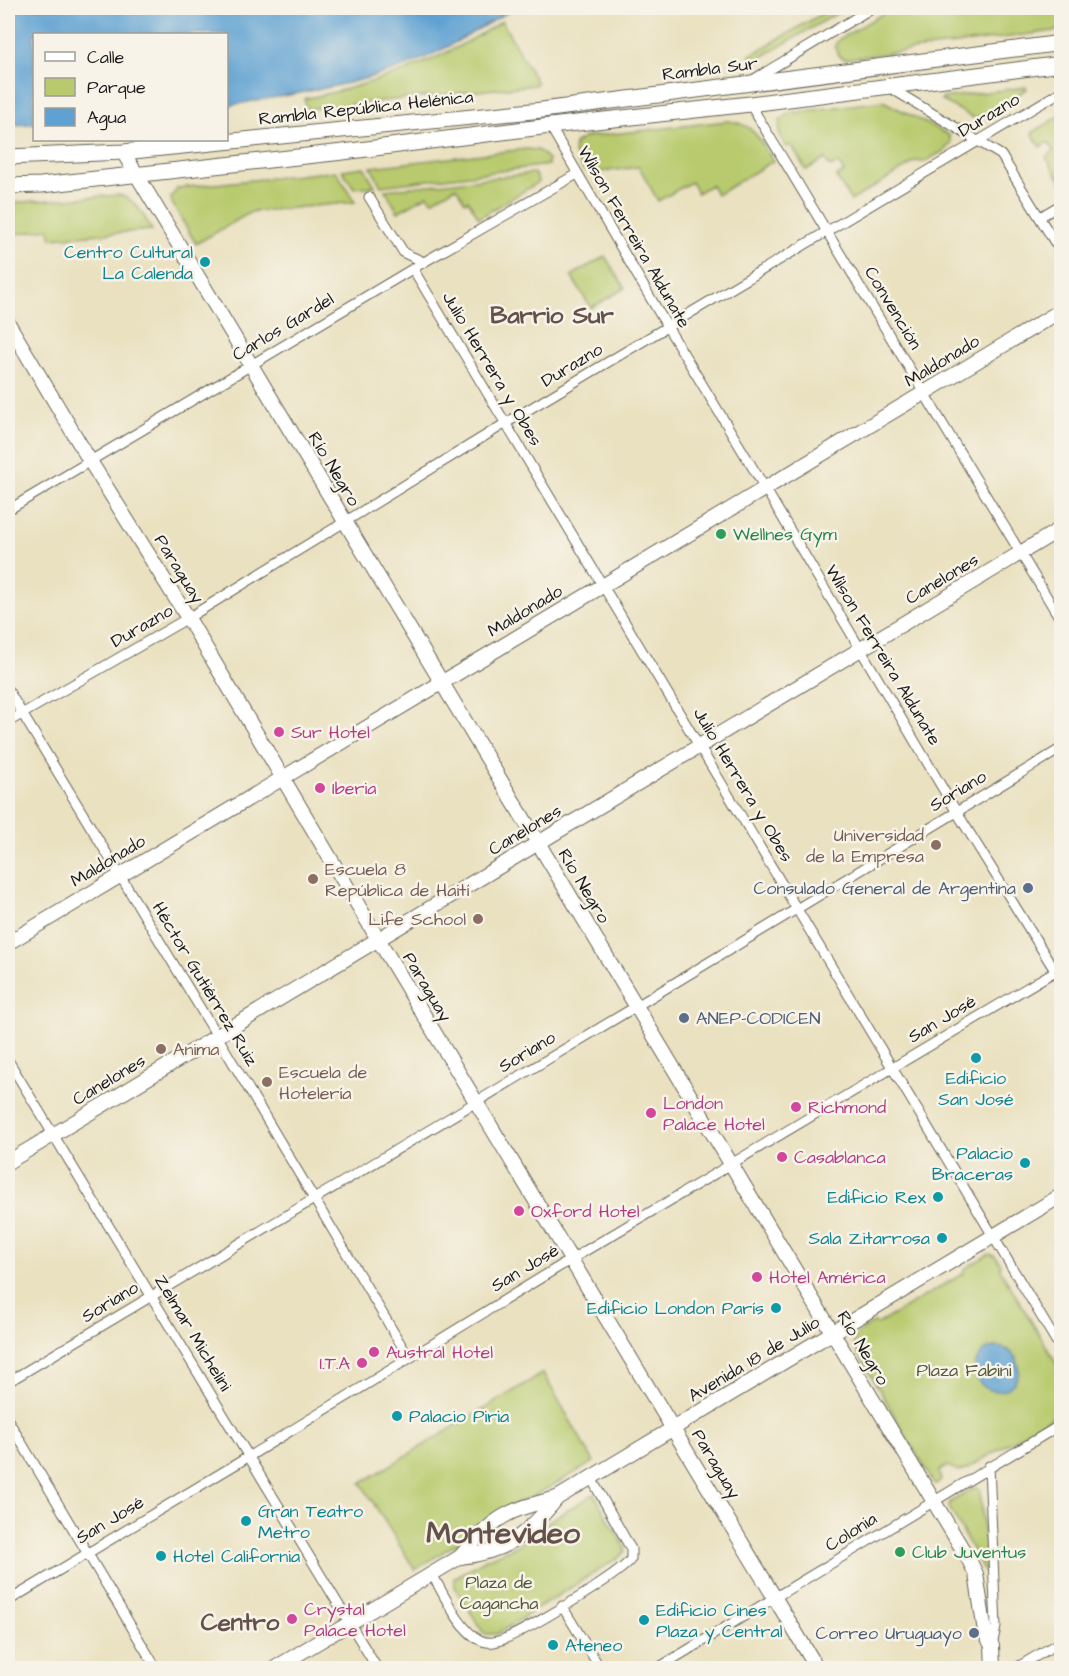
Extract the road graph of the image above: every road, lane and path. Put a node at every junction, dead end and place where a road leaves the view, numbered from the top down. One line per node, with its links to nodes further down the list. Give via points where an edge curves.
1 (872, 8): 4 (street)
2 (1062, 43): 4 (main road, Rambla Sur)
3 (1062, 64): 5 (main road)
4 (744, 85): 8 (main road, Rambla Sur)
5 (887, 86): 7 (main road); 10 (street)
6 (1062, 91): 10 (street, Durazno)
7 (750, 104): 9 (main road); 19 (street, Convención)
8 (542, 110): 11 (main road, Rambla República Helénica)
9 (550, 126): 13 (street, Wilson Ferreira Aldunate); 14 (main road)
10 (977, 141): 18 (street, via 1001,155); 19 (street, Durazno)
11 (123, 152): 12 (main road, Rambla República Helénica); 14 (street, Río Negro)
12 (8, 157)
13 (577, 174): 22 (street, Carlos Gardel); 27 (street, Wilson Ferreira Aldunate)
14 (137, 175): 15 (main road); 28 (street, Río Negro)
15 (8, 186)
16 (369, 197): 20 (street)
17 (1062, 204): 18 (street)
18 (1040, 217): 21 (street)
19 (827, 231): 27 (street, Durazno); 29 (street, Convención)
20 (404, 253): 22 (street); 24 (street)
21 (1062, 254)
22 (424, 262): 23 (street, Carlos Gardel)
23 (413, 269): 24 (street, Carlos Gardel); 30 (street, Julio Herrera y Obes)
24 (403, 275): 28 (street, Carlos Gardel)
25 (1062, 310): 29 (street, Maldonado)
26 (8, 323): 31 (street, Paraguay)
27 (668, 328): 30 (street, Durazno); 32 (street, Wilson Ferreira Aldunate)
28 (251, 366): 31 (street, Carlos Gardel); 34 (street, Río Negro)
29 (924, 393): 32 (street, Maldonado); 36 (street, Convención)
30 (506, 423): 34 (street, Durazno); 37 (street, Julio Herrera y Obes)
31 (90, 460): 33 (street, Carlos Gardel); 38 (street, Paraguay)
32 (765, 488): 37 (street, Maldonado); 40 (street, Wilson Ferreira Aldunate)
33 (8, 510)
34 (345, 521): 38 (street, Durazno); 41 (street, Río Negro)
35 (1062, 528): 36 (street, Canelones)
36 (1020, 554): 39 (street, Convención); 40 (street, Canelones)
37 (603, 585): 41 (street, Maldonado); 45 (street, Julio Herrera y Obes)
38 (188, 618): 43 (street, Durazno); 47 (street, Paraguay)
39 (1062, 622)
40 (860, 650): 45 (street, Canelones); 48 (street, Wilson Ferreira Aldunate)
41 (442, 682): 47 (street, Maldonado); 49 (street, Río Negro)
42 (8, 690): 43 (street, Héctor Gutiérrez Ruiz)
43 (22, 714): 44 (street, Durazno); 50 (street, Héctor Gutiérrez Ruiz)
44 (8, 722)
45 (700, 746): 49 (street, Canelones); 51 (street, Julio Herrera y Obes)
46 (1062, 748): 48 (street, Soriano)
47 (283, 778): 50 (street, Maldonado); 52 (street, Paraguay)
48 (956, 811): 51 (street, Soriano); 54 (street, Wilson Ferreira Aldunate)
49 (538, 843): 52 (street, Canelones); 56 (street, Río Negro)
50 (120, 875): 53 (street, Maldonado); 57 (street, Héctor Gutiérrez Ruiz)
51 (798, 908): 56 (street, Soriano); 59 (street, Julio Herrera y Obes)
52 (378, 939): 57 (street, Canelones); 60 (street, Paraguay)
53 (8, 943)
54 (1058, 969): 55 (street, Wilson Ferreira Aldunate); 59 (street, San José)
55 (1062, 982)
56 (635, 1007): 60 (street, Soriano); 63 (street, Río Negro)
57 (217, 1036): 61 (street, Canelones); 65 (street, Héctor Gutiérrez Ruiz)
58 (8, 1060): 61 (street, Zelmar Michelini)
59 (893, 1068): 63 (street, San José); 66 (street, Julio Herrera y Obes)
60 (476, 1102): 65 (street, Soriano); 67 (street, Paraguay)
61 (53, 1134): 62 (street, Canelones); 68 (street, Zelmar Michelini)
62 (8, 1162)
63 (731, 1164): 67 (street, San José); 69 (street, Río Negro)
64 (1062, 1195): 66 (street, Avenida 18 de Julio)
65 (314, 1199): 68 (street, Soriano); 71 (street, Héctor Gutiérrez Ruiz)
66 (992, 1236): 69 (street, Avenida 18 de Julio); 70 (street, Julio Herrera y Obes)
67 (570, 1260): 71 (street, San José); 75 (street, Paraguay)
68 (151, 1296): 72 (street, Soriano); 76 (street, Zelmar Michelini)
69 (833, 1333): 75 (street, Avenida 18 de Julio); 80 (street, Río Negro)
70 (1062, 1351)
71 (409, 1358): 76 (street, San José)
72 (8, 1382)
73 (8, 1420): 81 (street)
74 (1062, 1424): 77 (street, Colonia)
75 (673, 1429): 78 (street, Avenida 18 de Julio); 84 (street, Paraguay)
76 (248, 1457): 81 (street, San José); 87 (street, Zelmar Michelini)
77 (989, 1466): 80 (street, Colonia); 89 (street, via 996,1627)
78 (591, 1478): 79 (street, Avenida 18 de Julio); 86 (street, via 632,1554 621,1570)
79 (557, 1498): 82 (street, Avenida 18 de Julio, via 503,1515); 82 (street, Avenida 18 de Julio, via 517,1540)
80 (933, 1501): 84 (street, Colonia); 89 (street, Río Negro, via 976,1574 985,1632)
81 (87, 1553): 85 (street, San José); 91 (street)
82 (460, 1557): 83 (street, Avenida 18 de Julio)
83 (432, 1574): 86 (street, via 471,1635 482,1641 511,1636); 87 (street, Avenida 18 de Julio)
84 (775, 1599): 95 (street, Colonia); 96 (street, Paraguay)
85 (8, 1601)
86 (562, 1606): 94 (street)
87 (350, 1624): 92 (street, Avenida 18 de Julio); 93 (street, Zelmar Michelini)
88 (1062, 1641): 90 (street)
89 (992, 1646): 97 (street, Río Negro)
90 (1028, 1666): 98 (street)
91 (156, 1668)
92 (275, 1668)
93 (377, 1668)
94 (600, 1668)
95 (658, 1668)
96 (817, 1668)
97 (993, 1668)
98 (1016, 1668)

